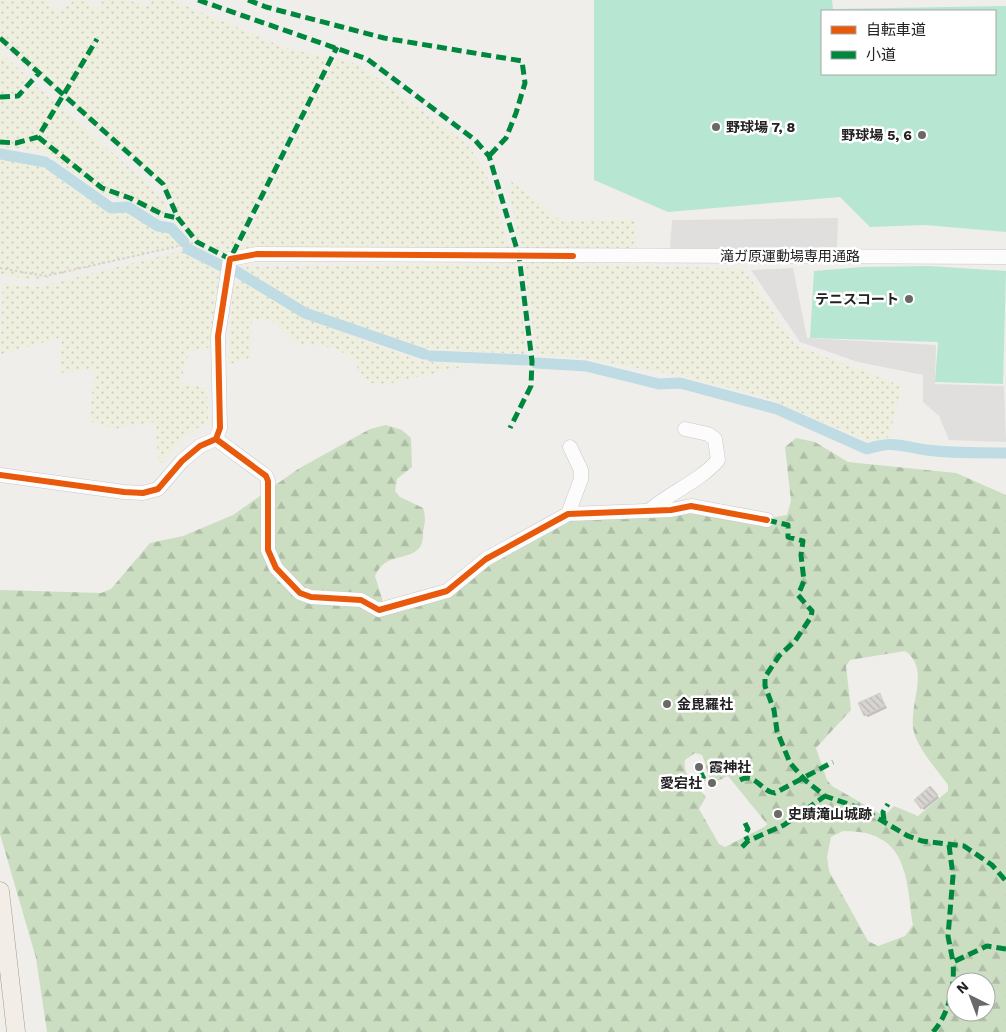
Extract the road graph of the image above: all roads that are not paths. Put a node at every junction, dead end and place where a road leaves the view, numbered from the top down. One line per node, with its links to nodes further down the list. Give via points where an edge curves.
1 (1006, 257): 3 (street, 滝ガ原運動場専用通路, via 257,254 230,258 218,336 220,428)
2 (685, 429): 6 (street, via 708,434 715,439 718,460 710,469)
3 (216, 439): 5 (street, via 200,446 182,461 158,489 143,492); 7 (street, via 266,476 269,554 276,568 300,593 311,597 361,600 382,610 447,592 486,560)
4 (570, 447): 7 (street, via 581,470 581,479)
5 (0, 475)
6 (650, 510): 7 (street); 8 (street, via 691,506)
7 (568, 514)
8 (767, 520)
9 (0, 891): 10 (main road)
10 (16, 1032)

